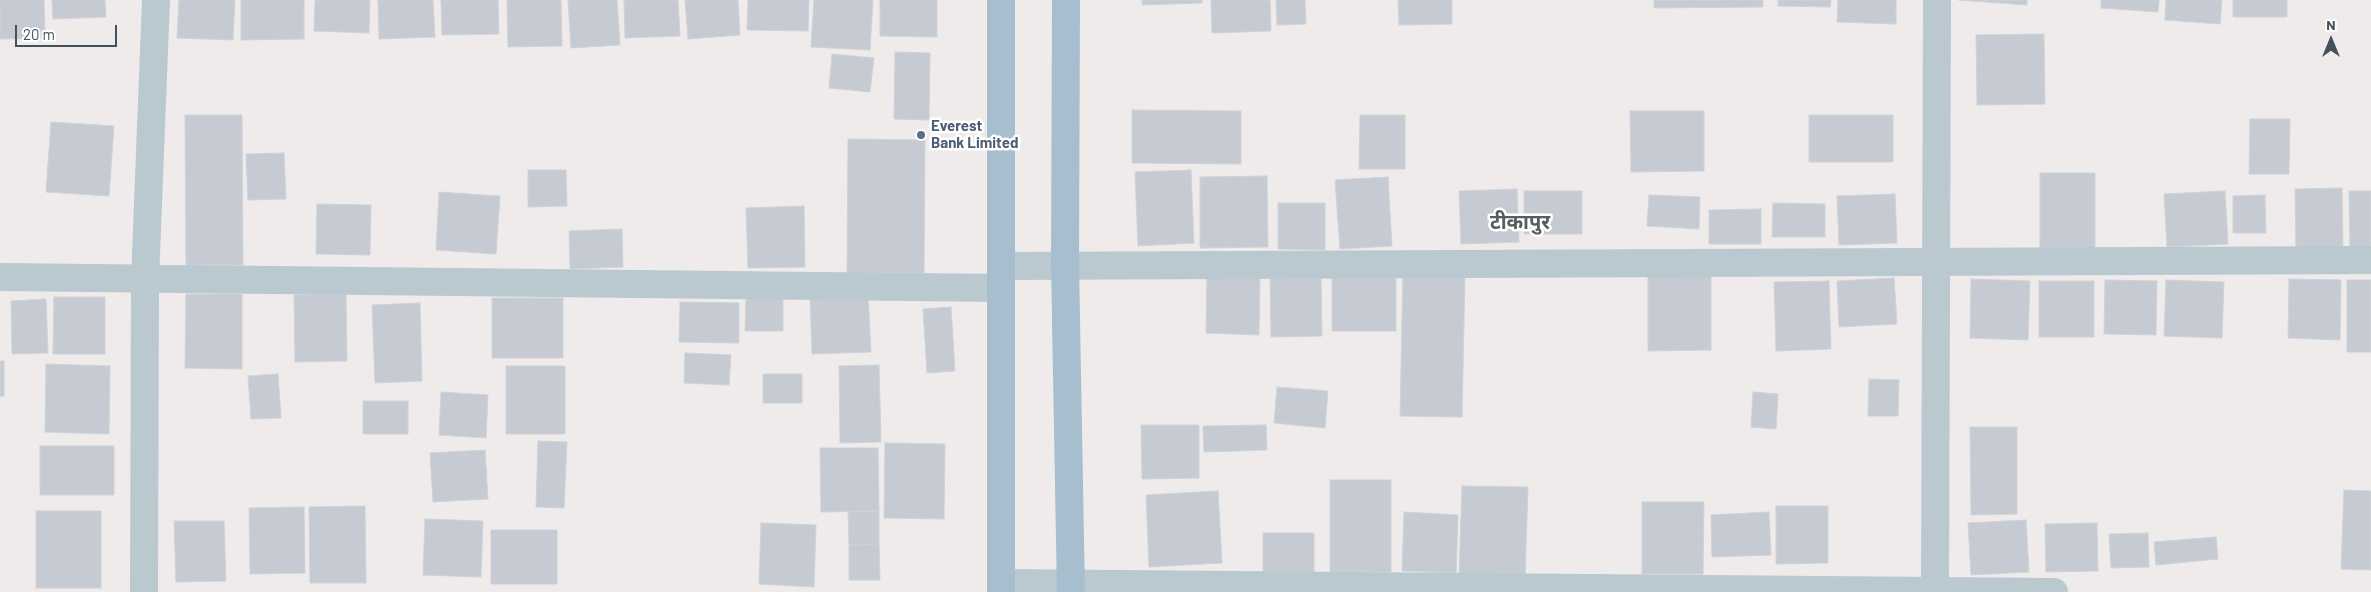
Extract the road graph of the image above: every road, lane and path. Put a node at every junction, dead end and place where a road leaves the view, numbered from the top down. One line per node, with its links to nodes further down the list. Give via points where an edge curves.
1 (156, 0): 10 (street)
2 (1001, 0): 9 (main road)
3 (1066, 0): 7 (main road)
4 (1937, 0): 6 (street)
5 (2371, 260): 6 (street)
6 (1935, 262): 7 (street); 14 (street)
7 (1065, 265): 9 (street); 12 (main road)
8 (0, 277): 10 (street)
9 (1000, 277): 10 (street); 11 (main road)
10 (145, 280): 13 (street)
11 (1000, 588): 12 (street)
12 (1071, 588): 14 (street)
13 (144, 592)
14 (1935, 592): 15 (street)
15 (2054, 592)

